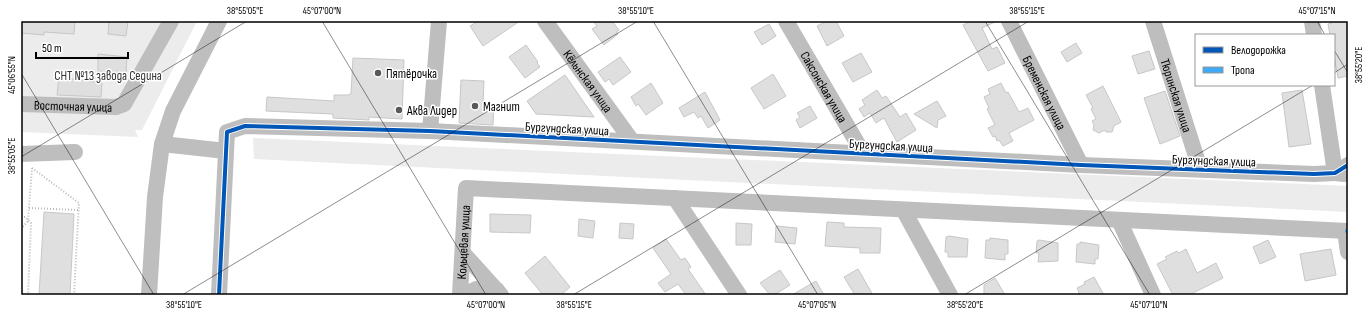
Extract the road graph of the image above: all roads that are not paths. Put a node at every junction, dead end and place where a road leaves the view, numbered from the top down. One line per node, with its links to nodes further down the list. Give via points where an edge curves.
1 (171, 21): 11 (street, Восточная улица, via 124,104 116,107)
2 (219, 21): 14 (street, via 173,111)
3 (439, 21): 12 (street)
4 (545, 21): 13 (street, Кёльнская улица)
5 (786, 21): 17 (street, Саксонская улица)
6 (1009, 21): 19 (street, Бременская улица)
7 (1153, 21): 20 (street, Тюринская улица)
8 (1312, 21): 9 (street)
9 (1314, 34)
10 (1322, 86): 21 (street)
11 (21, 104)
12 (430, 131): 13 (street, Бургундская улица); 15 (street, Бургундская улица, via 245,126 227,132)
13 (632, 141): 17 (street, Бургундская улица)
14 (162, 144): 15 (street); 29 (street, via 155,197)
15 (226, 151): 30 (street)
16 (75, 152): 18 (street)
17 (863, 153): 19 (street, Бургундская улица)
18 (25, 160)
19 (1082, 164): 20 (street, Бургундская улица)
20 (1200, 169): 21 (street, Бургундская улица, via 1314,174)
21 (1344, 171)
22 (675, 198): 23 (street); 27 (street, Кольцевая улица, via 466,188); 33 (street)
23 (904, 211): 24 (street); 34 (street)
24 (1119, 220): 25 (street); 35 (street)
25 (1346, 231): 26 (street)
26 (1348, 252)
27 (463, 253): 28 (street); 31 (street, Кольцевая улица)
28 (499, 293): 32 (street, via 488,287 479,287)
29 (148, 295)
30 (219, 295)
31 (460, 295)
32 (466, 295)
33 (739, 295)
34 (950, 295)
35 (1153, 295)

